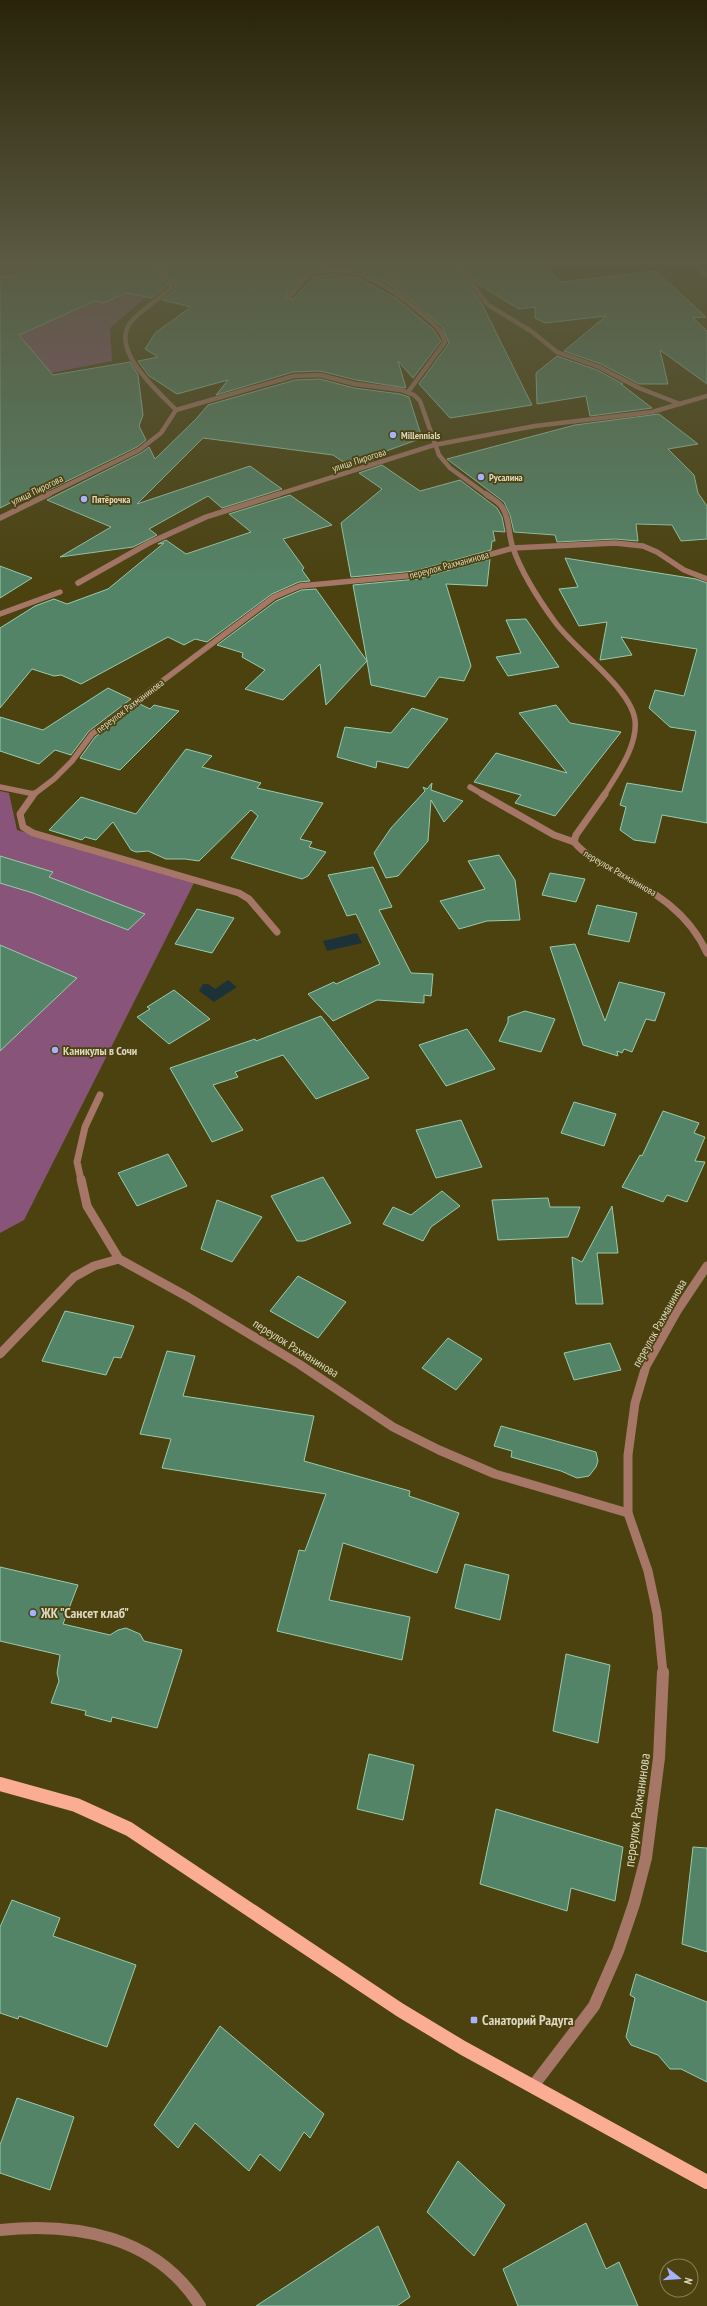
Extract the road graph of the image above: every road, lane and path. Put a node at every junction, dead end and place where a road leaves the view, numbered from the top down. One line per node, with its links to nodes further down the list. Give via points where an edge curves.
1 (137, 369): 7 (street)
2 (425, 369): 4 (street)
3 (602, 369): 6 (street, via 639,388)
4 (408, 392): 7 (street, via 303,374); 8 (street, переулок Рахманинова, via 420,401)
5 (707, 396): 6 (street, улица Пирогова)
6 (680, 404): 8 (street, улица Пирогова, via 633,415 535,426)
7 (176, 410): 9 (street, улица Пирогова, via 161,433 139,450)
8 (434, 445): 10 (street, переулок Рахманинова, via 450,468 502,506 506,513); 12 (street, улица Пирогова, via 206,517 149,543)
9 (0, 518)
10 (513, 548): 11 (street, переулок Рахманинова, via 632,544 657,552 684,570); 17 (street, переулок Рахманинова, via 412,576 288,589 101,726 63,771); 18 (street, переулок Рахманинова, via 533,589 569,641 619,691 632,708 635,719 632,744 626,759 576,835)
11 (707, 579)
12 (78, 583)
13 (60, 592): 14 (street)
14 (0, 614)
15 (0, 787): 17 (street)
16 (470, 787): 18 (street, via 554,835)
17 (34, 794): 19 (street, переулок Рахманинова, via 20,814 20,821 27,830 240,893 249,899)
18 (574, 842): 20 (street, переулок Рахманинова, via 586,855 654,892 677,909 692,925)
19 (277, 932)
20 (707, 953)
21 (100, 1095): 22 (street, via 85,1127 77,1162 87,1206)
22 (119, 1259): 24 (street, via 94,1266 74,1277); 25 (street, переулок Рахманинова, via 292,1360 392,1427 438,1450 495,1474)
23 (707, 1266): 25 (street, переулок Рахманинова, via 677,1311 646,1366 636,1404 628,1455)
24 (0, 1354)
25 (628, 1513): 27 (street, переулок Рахманинова, via 651,1585 657,1613 663,1675 659,1758 646,1858 618,1951 594,2006)
26 (0, 1784): 27 (main road, via 64,1801 118,1822 176,1857 198,1875 400,2010)
27 (533, 2086): 28 (main road)
28 (707, 2182)
29 (0, 2230): 30 (street, via 39,2226 78,2229 128,2244 168,2268)
30 (200, 2306)

